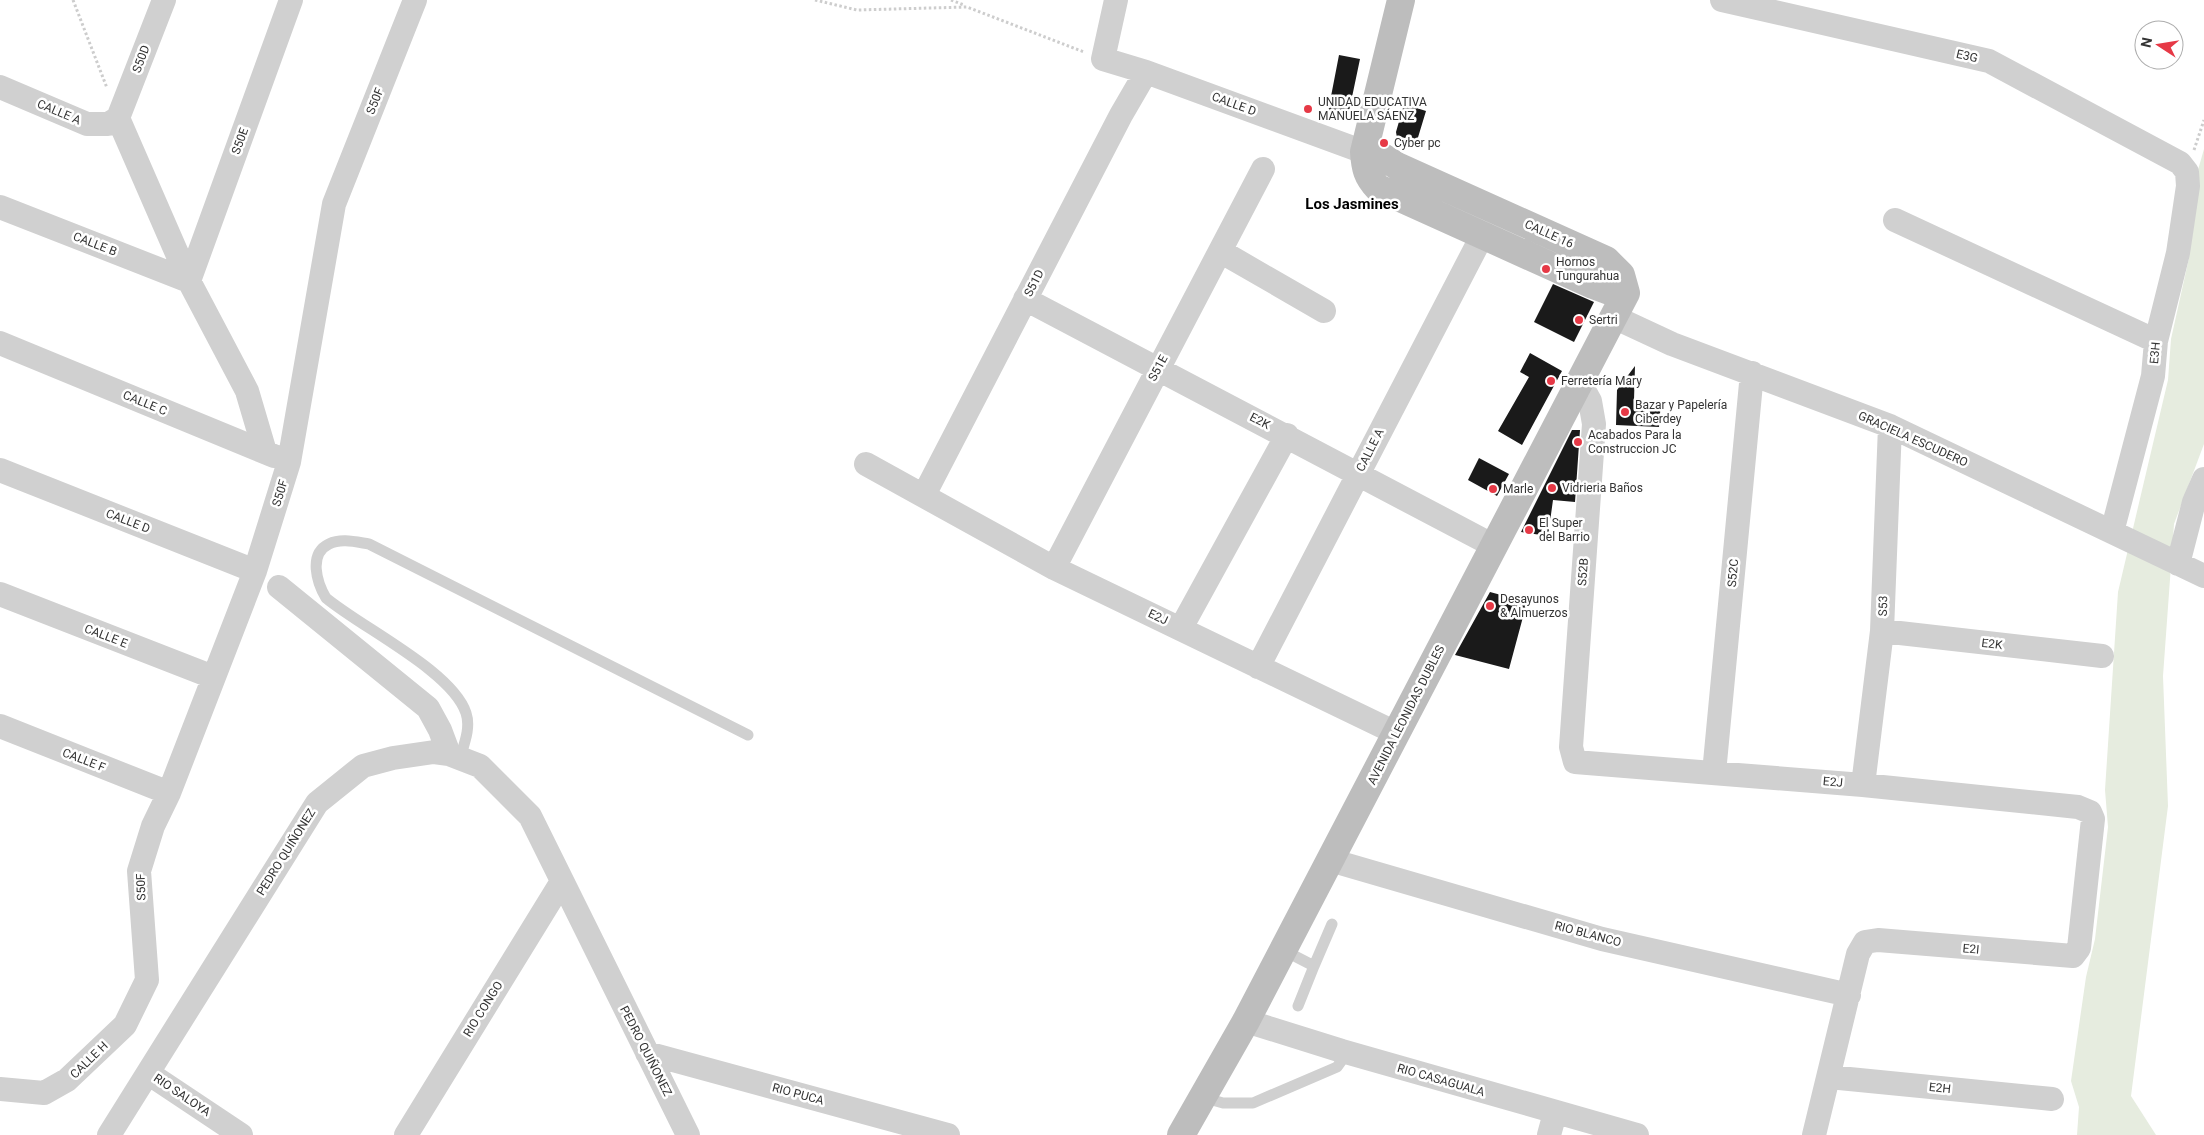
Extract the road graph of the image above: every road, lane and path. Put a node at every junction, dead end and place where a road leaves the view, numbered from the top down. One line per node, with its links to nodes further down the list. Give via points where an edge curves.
1 (73, 0): 14 (path)
2 (164, 0): 14 (street, S50D)
3 (290, 0): 22 (street, S50E)
4 (415, 0): 35 (street, S50F, via 334,204)
5 (815, 0): 10 (path, via 857,10)
6 (951, 0): 10 (path)
7 (1116, 0): 11 (street)
8 (1401, 0): 15 (main road)
9 (1722, 0): 17 (street, E3G, via 1989,61 2180,163)
10 (967, 7): 11 (path)
11 (1103, 59): 12 (street, CALLE D)
12 (1146, 72): 15 (street, CALLE D); 24 (street, S51D)
13 (0, 87): 14 (street, CALLE A, via 87,124 108,124)
14 (118, 118): 22 (street)
15 (1364, 152): 20 (main road, via 1366,170 1378,188); 23 (main road, CALLE 16, via 1379,154 1398,166 1606,260 1621,274)
16 (1263, 169): 21 (street, S51E)
17 (2187, 172): 27 (street, E3H, via 2188,186 2178,253)
18 (0, 207): 22 (street, CALLE B)
19 (1895, 220): 27 (street)
20 (1482, 234): 23 (main road, via 1608,291); 38 (street, CALLE A)
21 (1220, 251): 25 (street); 29 (street, S51E)
22 (189, 281): 34 (street, via 247,391)
23 (1626, 293): 26 (main road, AVENIDA LEONIDAS DUBLES)
24 (1026, 299): 29 (street, E2K); 40 (street, S51D)
25 (1324, 311)
26 (1614, 317): 30 (street, GRACIELA ESCUDERO, via 1672,344); 31 (main road, AVENIDA LEONIDAS DUBLES)
27 (2156, 341): 41 (street, E3H, via 2153,376)
28 (0, 344): 34 (street, CALLE C)
29 (1158, 369): 33 (street, E2K); 44 (street, S51E)
30 (1752, 373): 32 (street, GRACIELA ESCUDERO); 59 (street, S52C)
31 (1580, 383): 42 (main road, AVENIDA LEONIDAS DUBLES); 58 (street, S52B, via 1590,401 1594,424 1570,747)
32 (1890, 426): 41 (street, GRACIELA ESCUDERO); 50 (street, S53)
33 (1287, 435): 38 (street, E2K); 49 (street)
34 (265, 452): 35 (street, CALLE C)
35 (289, 462): 45 (street, S50F)
36 (866, 464): 40 (street, E2J)
37 (0, 470): 45 (street, CALLE D)
38 (1357, 475): 42 (street, E2K); 52 (street, CALLE A)
39 (2204, 479): 43 (street, via 2194,502)
40 (924, 495): 44 (street, E2J)
41 (2112, 532): 43 (street, GRACIELA ESCUDERO)
42 (1494, 546): 55 (main road, AVENIDA LEONIDAS DUBLES)
43 (2178, 564): 46 (street, GRACIELA ESCUDERO)
44 (1054, 568): 49 (street, E2J)
45 (255, 571): 53 (street, S50F)
46 (2204, 576)
47 (278, 587): 57 (street, via 428,708)
48 (0, 594): 53 (street, CALLE E)
49 (1181, 628): 52 (street, E2J)
50 (1882, 631): 51 (street, E2K); 60 (street, S53)
51 (2102, 656)
52 (1258, 666): 55 (street, E2J)
53 (213, 677): 61 (street, S50F)
54 (0, 726): 61 (street, CALLE F)
55 (1396, 733): 62 (main road, AVENIDA LEONIDAS DUBLES)
56 (748, 735): 57 (lane, via 369,544 349,540 328,544 319,554 316,567 318,585 326,598 434,673 458,696 466,715 467,732)
57 (454, 756): 63 (street, PEDRO QUIÑONEZ, via 480,766 530,816); 74 (street, PEDRO QUIÑONEZ, via 434,752 363,766 317,803)
58 (1575, 762): 59 (street, E2J)
59 (1714, 773): 60 (street, E2J)
60 (1863, 785): 66 (street, E2J, via 2078,807 2090,812 2093,819)
61 (169, 793): 68 (street, S50F, via 152,826 139,871)
62 (1330, 860): 65 (main road, AVENIDA LEONIDAS DUBLES); 69 (street, RIO BLANCO, via 1602,939)
63 (561, 883): 73 (street, PEDRO QUIÑONEZ); 82 (street, RIO CONGO)
64 (1332, 924): 67 (lane)
65 (1283, 950): 67 (lane); 71 (main road, AVENIDA LEONIDAS DUBLES)
66 (2077, 954): 69 (street, E2I, via 2068,958 1878,940 1865,942 1858,954)
67 (1314, 966): 70 (lane)
68 (147, 980): 76 (street, CALLE H, via 126,1025 67,1080 44,1093)
69 (1849, 995): 75 (street)
70 (1298, 1006)
71 (1246, 1021): 72 (street, RIO CASAGUALA); 77 (main road, AVENIDA LEONIDAS DUBLES)
72 (1342, 1051): 77 (lane, via 1342,1060 1337,1067 1253,1103 1223,1103); 79 (street, RIO CASAGUALA)
73 (647, 1053): 83 (street, PEDRO QUIÑONEZ); 84 (street, RIO PUCA)
74 (148, 1073): 80 (street, PEDRO QUIÑONEZ); 81 (street, RIO SALOYA)
75 (1829, 1077): 78 (street, E2H); 88 (street)
76 (0, 1089)
77 (1202, 1097): 85 (main road, AVENIDA LEONIDAS DUBLES)
78 (2052, 1099)
79 (1555, 1112): 86 (street); 87 (street, RIO CASAGUALA)
80 (109, 1135)
81 (241, 1135)
82 (406, 1135)
83 (688, 1135)
84 (948, 1135)
85 (1181, 1135)
86 (1549, 1135)
87 (1637, 1135)
88 (1814, 1135)

